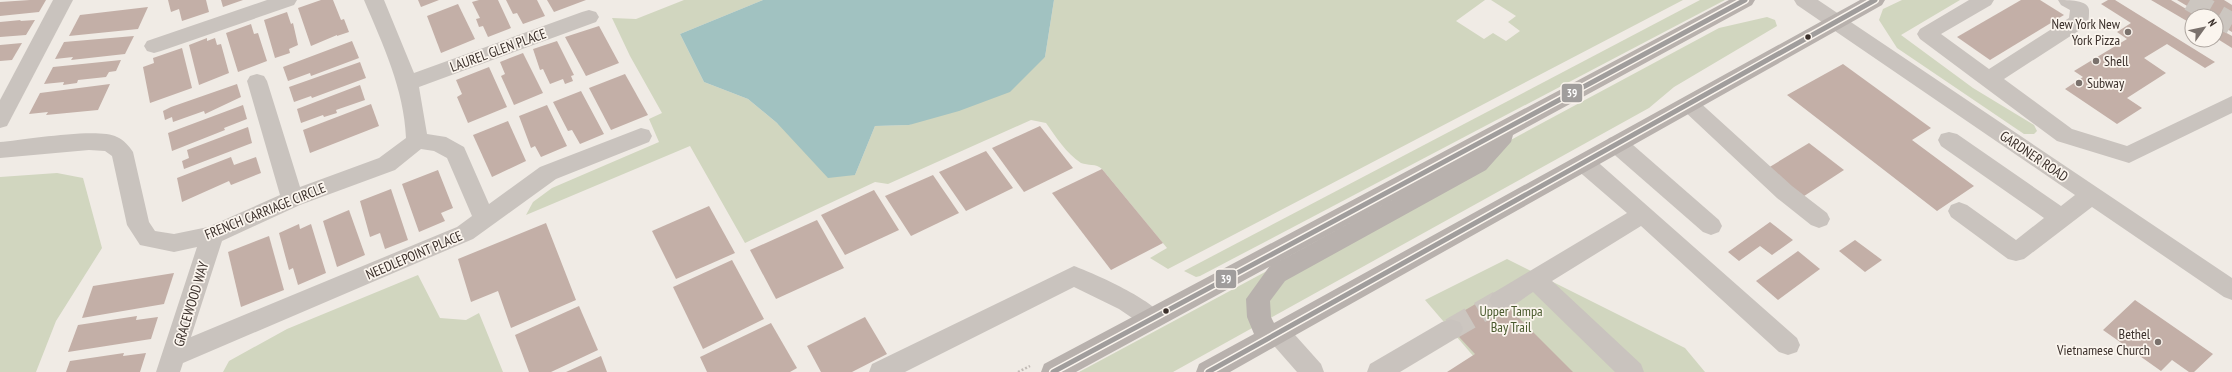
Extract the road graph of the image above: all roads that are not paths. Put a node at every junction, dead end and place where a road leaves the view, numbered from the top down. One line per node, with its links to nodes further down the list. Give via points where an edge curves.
1 (63, 0): 17 (street)
2 (287, 0): 11 (street)
3 (374, 0): 14 (street)
4 (1745, 0): 18 (main road)
5 (1804, 0): 10 (street, GARDNER ROAD)
6 (1875, 0): 10 (main road)
7 (1984, 0): 12 (street, via 1927,34)
8 (2068, 0): 12 (street, via 2080,7 2079,21)
9 (589, 17): 14 (street, LAUREL GLEN PLACE)
10 (1837, 22): 15 (main road); 25 (street, GARDNER ROAD)
11 (154, 46)
12 (1989, 79): 19 (street)
13 (257, 81): 28 (street)
14 (408, 83): 22 (street, via 417,122)
15 (1689, 104): 23 (main road); 32 (street, via 1766,178)
16 (2232, 104): 19 (street, via 2129,155)
17 (0, 120)
18 (1513, 124): 39 (main road); 41 (main road, via 1478,164 1277,274 1258,299 1259,317)
19 (2065, 135): 25 (street)
20 (641, 136): 33 (street, NEEDLEPOINT PLACE, via 548,173)
21 (1949, 140): 31 (street)
22 (417, 141): 28 (street, FRENCH CARRIAGE CIRCLE, via 386,164); 33 (street, via 438,143 456,153)
23 (1617, 144): 26 (main road); 34 (street)
24 (0, 150): 35 (street, FRENCH CARRIAGE CIRCLE, via 89,142 110,143 122,152 138,225 148,239 174,243)
25 (2034, 156): 27 (street, GARDNER ROAD)
26 (1584, 163): 30 (street); 41 (main road)
27 (2091, 195): 31 (street); 37 (street, GARDNER ROAD)
28 (292, 199): 35 (street, FRENCH CARRIAGE CIRCLE)
29 (1959, 211): 31 (street, via 2016,252)
30 (1642, 214): 36 (street); 42 (street)
31 (2061, 218)
32 (1819, 219)
33 (485, 220): 43 (street, NEEDLEPOINT PLACE, via 466,233 438,246)
34 (1711, 226)
35 (212, 235): 43 (street, GRACEWOOD WAY)
36 (1535, 279): 38 (street); 49 (street)
37 (2232, 290)
38 (1501, 300)
39 (1152, 320): 44 (street, via 1127,302 1074,276); 45 (main road)
40 (1451, 329): 48 (street)
41 (1273, 336): 46 (main road); 47 (street)
42 (1788, 345)
43 (172, 363)
44 (881, 372)
45 (1053, 372)
46 (1208, 372)
47 (1312, 372)
48 (1379, 372)
49 (1632, 372)

